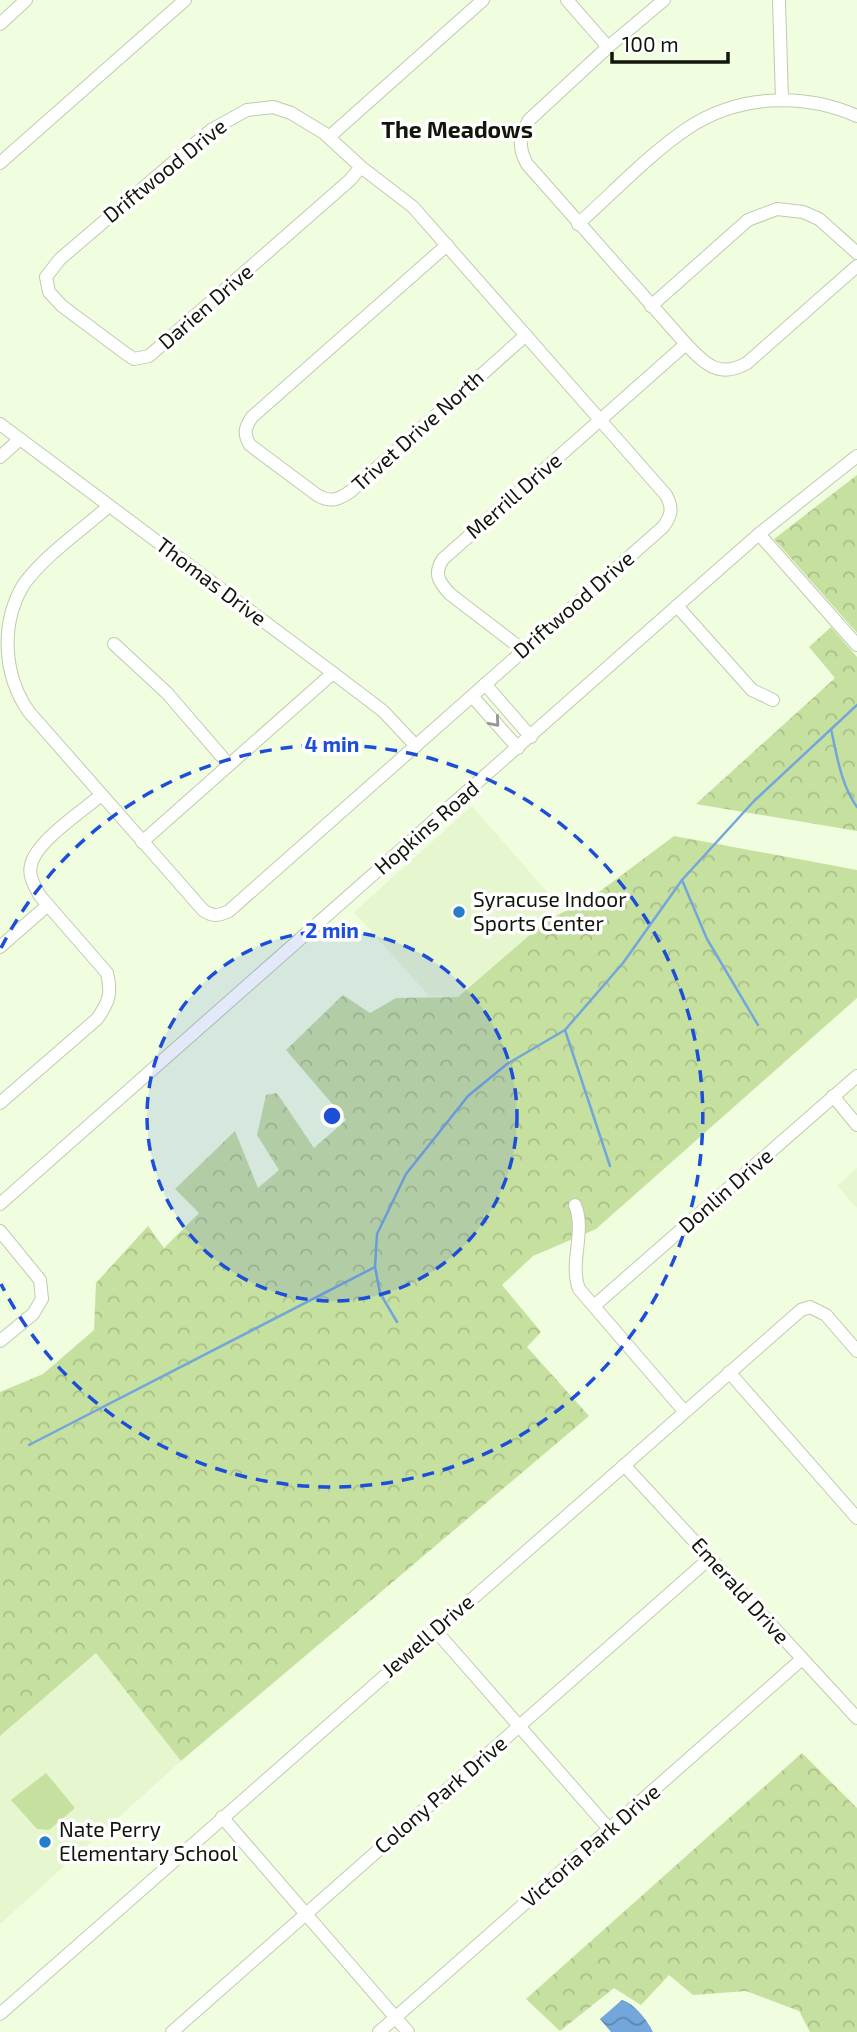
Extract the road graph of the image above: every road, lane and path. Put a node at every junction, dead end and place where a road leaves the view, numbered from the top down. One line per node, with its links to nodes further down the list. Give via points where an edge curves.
1 (26, 0): 7 (street)
2 (185, 0): 12 (street)
3 (483, 0): 11 (street)
4 (567, 0): 8 (street)
5 (664, 0): 8 (street)
6 (779, 0): 9 (street)
7 (0, 24)
8 (608, 47): 14 (street, via 540,109 521,134 521,153 527,164)
9 (782, 100): 10 (street, via 820,104); 14 (street, via 733,107 689,127)
10 (857, 116)
11 (329, 137): 13 (street, Driftwood Drive); 18 (street, Driftwood Drive, via 310,122 273,107 247,110 225,120 60,260)
12 (0, 163)
13 (361, 167): 15 (street, Driftwood Drive, via 413,207); 18 (street, Darien Drive, via 149,356 134,359 125,353 62,306)
14 (578, 224): 19 (street)
15 (447, 245): 20 (street, Driftwood Drive); 20 (street, Trivet Drive North, via 252,417 245,429 250,444 317,495 340,499)
16 (857, 253): 19 (street, via 819,219 777,209 748,220)
17 (857, 266): 21 (street, via 765,349 737,368 714,368)
18 (46, 282)
19 (651, 306): 21 (street)
20 (526, 335): 22 (street, Driftwood Drive)
21 (686, 344): 22 (street, Merrill Drive)
22 (601, 421): 33 (street, Driftwood Drive, via 666,495 672,513 663,527); 33 (street, Merrill Drive, via 438,567 440,584 450,594)
23 (0, 424): 24 (street, Thomas Drive)
24 (20, 439): 26 (street); 27 (street, Thomas Drive)
25 (857, 456): 28 (street, Hopkins Road)
26 (0, 457)
27 (109, 506): 30 (street, Driftwood Drive, via 24,584); 34 (street, Thomas Drive)
28 (759, 534): 29 (street, Hopkins Road); 32 (street)
29 (677, 606): 37 (street, via 752,690); 38 (street, Hopkins Road)
30 (3, 642): 42 (street, Driftwood Drive, via 21,701)
31 (114, 644): 41 (street, via 167,693)
32 (857, 645)
33 (523, 650): 35 (street, Driftwood Drive)
34 (333, 673): 39 (street, Thomas Drive, via 383,711); 41 (street)
35 (485, 684): 36 (street, Driftwood Drive); 38 (street)
36 (472, 696): 39 (street, Driftwood Drive); 40 (street, one-way to 40)
37 (773, 700)
38 (531, 737): 40 (street, Hopkins Road)
39 (416, 746): 43 (street, Driftwood Drive, via 219,916 203,910)
40 (518, 748): 50 (street, Hopkins Road)
41 (229, 765): 43 (street)
42 (101, 795): 43 (street, Driftwood Drive); 44 (street, via 35,855 30,871 33,883)
43 (142, 842)
44 (48, 905): 45 (street); 48 (street, via 107,973 110,996 97,1019)
45 (0, 947)
46 (857, 1076): 47 (street, Donlin Drive)
47 (833, 1096): 49 (street); 53 (street, Donlin Drive)
48 (0, 1103)
49 (857, 1125)
50 (0, 1204)
51 (575, 1205): 53 (street, via 579,1215 577,1282)
52 (0, 1231): 54 (street, via 40,1280 43,1299 33,1314)
53 (594, 1306): 57 (street)
54 (0, 1341)
55 (857, 1351): 56 (street, Jewell Drive, via 826,1315 810,1307)
56 (729, 1372): 57 (street, Jewell Drive); 59 (street)
57 (684, 1411): 58 (street, Jewell Drive)
58 (624, 1465): 60 (street, Emerald Drive); 61 (street, Jewell Drive)
59 (857, 1518)
60 (710, 1558): 62 (street, Emerald Drive); 64 (street, Colony Park Drive)
61 (435, 1630): 64 (street); 65 (street, Jewell Drive)
62 (802, 1659): 63 (street, Emerald Drive); 66 (street, Victoria Park Drive)
63 (854, 1709)
64 (520, 1726): 66 (street); 67 (street, Colony Park Drive)
65 (222, 1817): 67 (street); 68 (street, Jewell Drive)
66 (610, 1829): 69 (street, Victoria Park Drive)
67 (306, 1914): 69 (street); 70 (street, Colony Park Drive)
68 (0, 2014)
69 (395, 2018): 71 (street, Victoria Park Drive); 72 (street)
70 (172, 2032)
71 (379, 2032)
72 (408, 2032)

